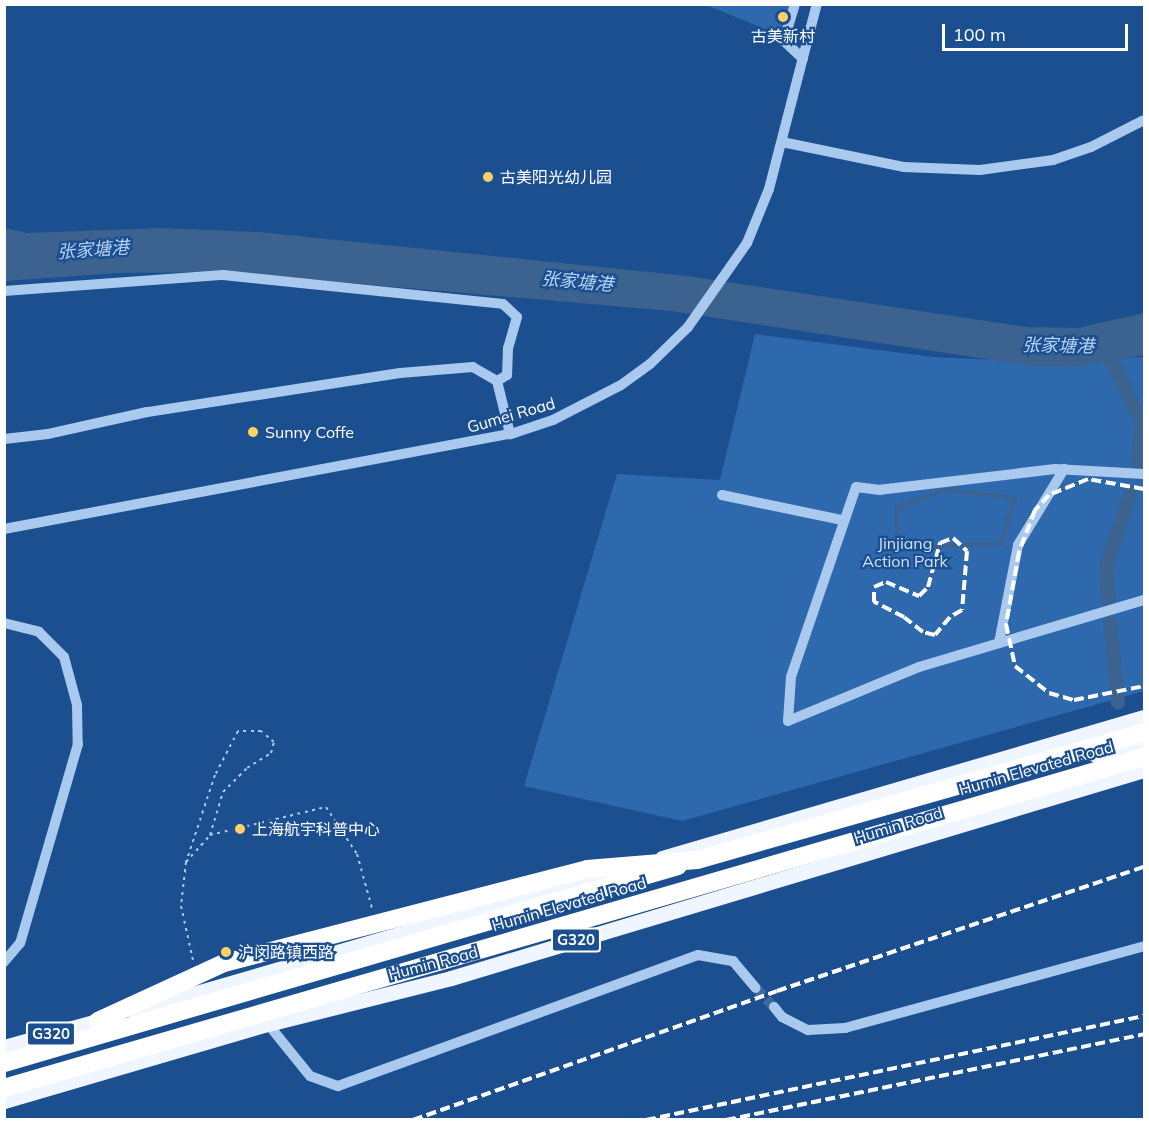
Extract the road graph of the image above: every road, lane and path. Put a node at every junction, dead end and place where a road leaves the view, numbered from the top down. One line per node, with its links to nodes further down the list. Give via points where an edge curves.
1 (795, 4): 3 (street, via 784,41)
2 (817, 4): 3 (street, Gumei Road)
3 (803, 59): 5 (street, Gumei Road)
4 (1144, 120): 5 (street, via 1091,147 1053,160 980,170 904,167)
5 (782, 142): 8 (street, Gumei Road, via 759,218 730,271 688,327 651,364 621,385 553,420)
6 (4, 291): 7 (street, via 223,275 503,304 517,317 508,348 507,375)
7 (497, 381): 8 (street); 9 (street, via 472,367 400,373 147,412 48,434)
8 (510, 434): 14 (street, Gumei Road)
9 (4, 439)
10 (1064, 469): 11 (street); 13 (street, via 880,490 856,487); 17 (street, via 1018,544)
11 (1144, 474)
12 (722, 495): 13 (street)
13 (842, 520): 17 (street, via 791,677 788,721 919,667)
14 (4, 529)
15 (1144, 600): 17 (street)
16 (4, 623): 29 (street, via 39,633 64,657 77,705 78,744 20,943)
17 (999, 643)
18 (1144, 717): 20 (main road, Humin Road / G320)
19 (1144, 733): 25 (highway, Humin Elevated Road, bridge)
20 (1060, 741): 21 (main road, via 1100,756); 27 (main road, Humin Road / G320)
21 (1144, 743)
22 (1144, 757): 37 (highway, Humin Elevated Road)
23 (1144, 770): 34 (main road, Humin Road / G320, via 451,978)
24 (210, 835): 26 (path); 26 (path, via 223,792 247,768 272,753 274,742 261,731 238,731 215,775); 27 (path, via 326,807 357,854)
25 (697, 860): 33 (highway, bridge, via 587,869 224,963); 36 (highway, Humin Elevated Road, bridge)
26 (186, 862): 31 (path, via 181,906)
27 (381, 940): 31 (main road, Humin Road / G320)
28 (1144, 946): 32 (street, via 845,1028 808,1029 782,1017)
29 (4, 962)
30 (756, 988): 34 (street, via 733,961 698,955 338,1086 310,1076)
31 (200, 992): 33 (main road, Humin Road / G320)
32 (774, 1007)
33 (98, 1021): 35 (main road, Humin Road / G320)
34 (268, 1024): 38 (main road, Humin Road / G320)
35 (4, 1047)
36 (4, 1063)
37 (4, 1088)
38 (4, 1101)

